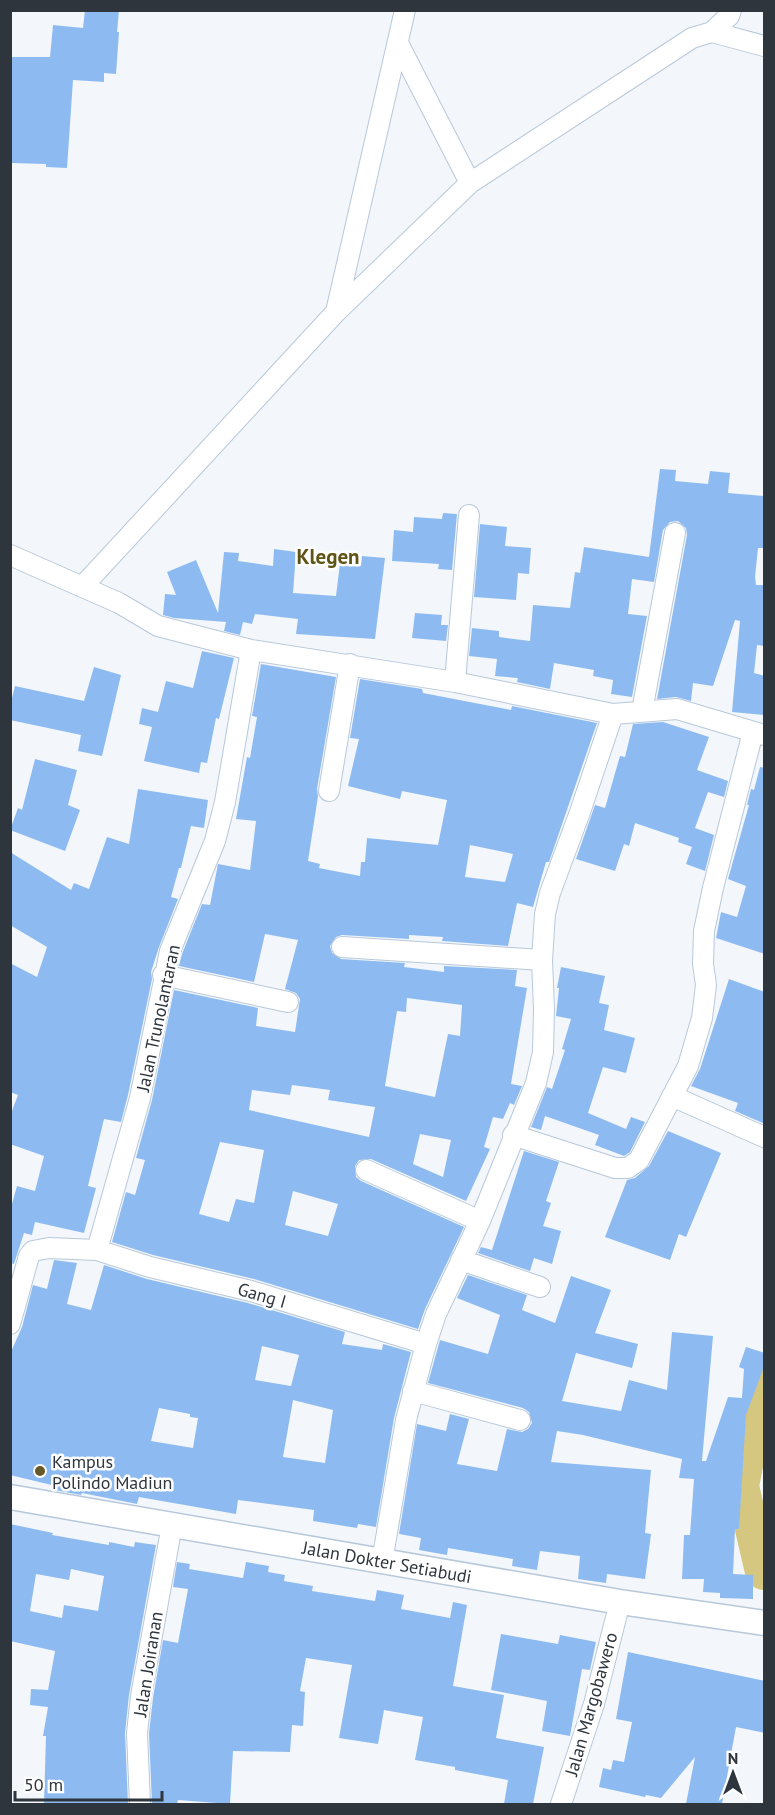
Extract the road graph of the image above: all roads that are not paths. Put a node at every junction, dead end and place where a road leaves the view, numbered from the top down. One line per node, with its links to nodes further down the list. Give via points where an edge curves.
1 (405, 10): 4 (street)
2 (731, 10): 3 (street)
3 (712, 32): 5 (street); 6 (street, via 692,38)
4 (398, 44): 6 (street); 7 (street)
5 (765, 46)
6 (471, 183): 7 (street)
7 (336, 312): 11 (street)
8 (469, 515): 14 (street)
9 (675, 533): 15 (street)
10 (10, 555): 11 (street)
11 (82, 587): 12 (street, via 120,603 158,626)
12 (250, 650): 13 (street); 21 (street, Jalan Trunolantaran, via 215,841 184,912)
13 (350, 664): 14 (street); 18 (street)
14 (455, 682): 16 (street)
15 (642, 711): 16 (street); 17 (street, via 676,709)
16 (613, 714): 20 (street, via 550,893)
17 (759, 734): 23 (street, via 704,931 706,985 702,1018 688,1066)
18 (329, 791)
19 (342, 947): 20 (street)
20 (542, 960): 24 (street, via 543,1052 536,1083)
21 (164, 975): 22 (street); 28 (street, Jalan Trunolantaran, via 140,1098)
22 (288, 1002)
23 (672, 1096): 24 (street, via 639,1160 628,1168 615,1168); 25 (street)
24 (513, 1135): 27 (street)
25 (765, 1137)
26 (366, 1170): 27 (street)
27 (480, 1221): 29 (street)
28 (97, 1250): 31 (street, via 33,1251); 32 (street, Gang I)
29 (461, 1260): 30 (street); 32 (street)
30 (540, 1287)
31 (10, 1324)
32 (426, 1344): 33 (street)
33 (413, 1391): 34 (street); 37 (street)
34 (520, 1420)
35 (10, 1497): 36 (main road, Jalan Dokter Setiabudi)
36 (172, 1525): 37 (main road, Jalan Dokter Setiabudi); 40 (street, Jalan Joiranan, via 141,1696 137,1733)
37 (382, 1562): 38 (main road, Jalan Dokter Setiabudi)
38 (620, 1602): 39 (main road, Jalan Dokter Setiabudi); 41 (street, Jalan Margobawero, via 594,1704)
39 (765, 1623)
40 (140, 1804)
41 (561, 1804)

